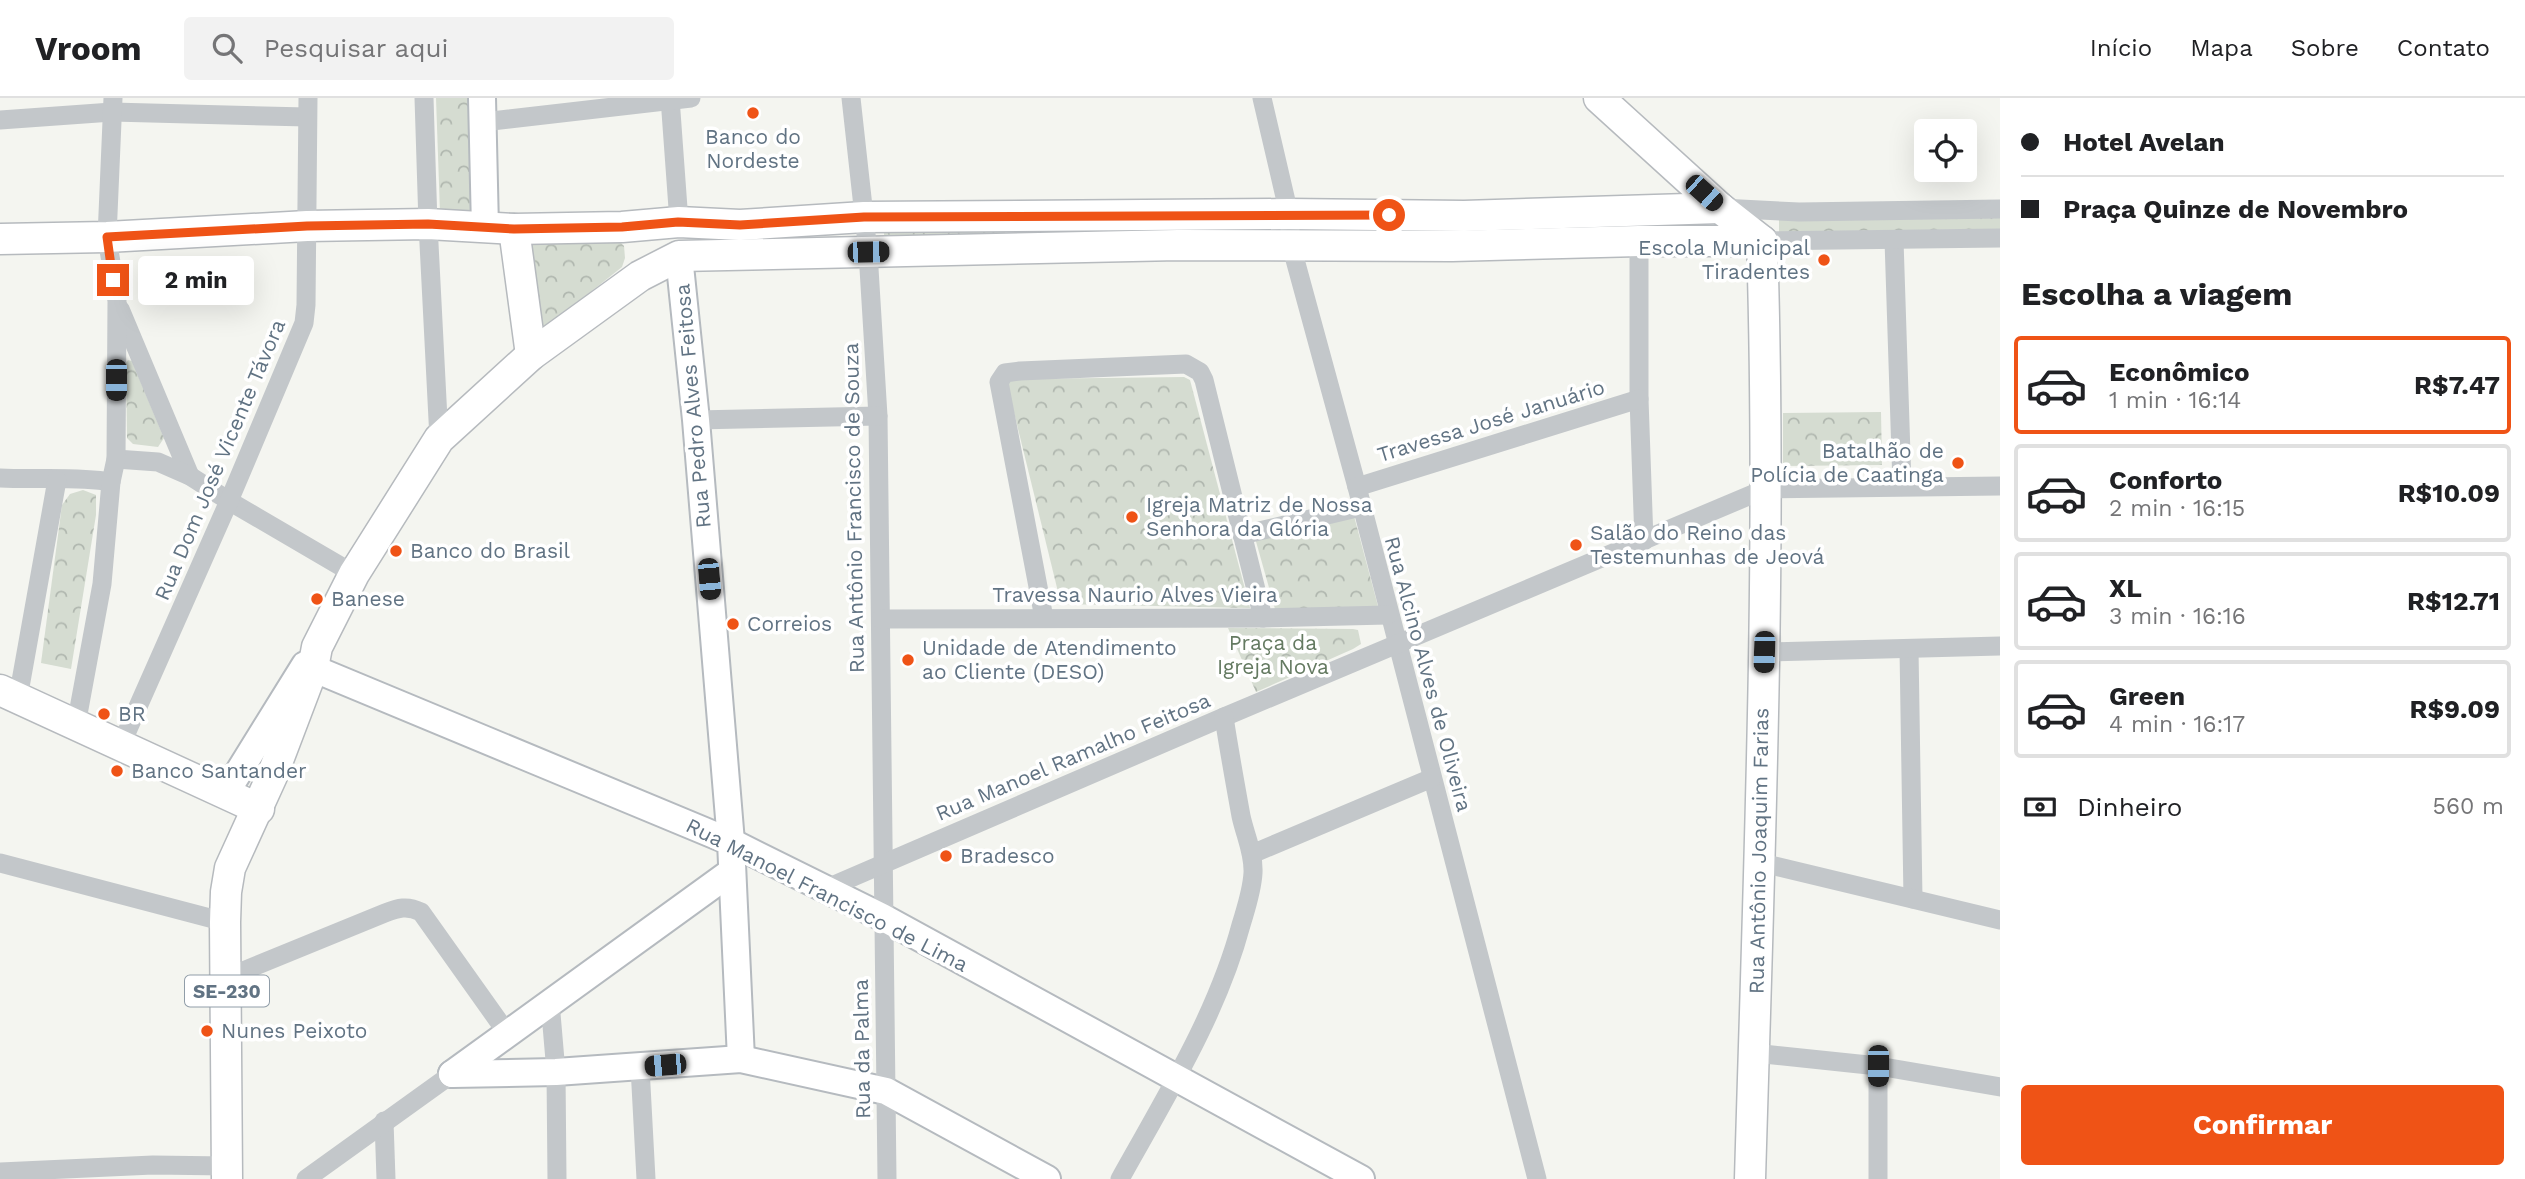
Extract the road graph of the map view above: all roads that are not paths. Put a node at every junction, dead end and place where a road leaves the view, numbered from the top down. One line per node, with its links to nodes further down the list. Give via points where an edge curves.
1 (424, 98): 18 (street)
2 (691, 98): 5 (street)
3 (851, 98): 16 (street, Rua Antônio Francisco de Souza)
4 (1262, 98): 13 (street, Rua Alcino Alves de Oliveira)
5 (670, 99): 9 (street); 17 (street)
6 (1605, 100): 11 (main road)
7 (112, 105): 8 (street); 10 (street); 23 (street)
8 (308, 108): 19 (street, Rua Dom José Vicente Távora)
9 (483, 110): 21 (street)
10 (0, 120)
11 (1720, 208): 12 (street, via 1798,212); 13 (main road, via 1464,216); 28 (main road)
12 (2000, 209)
13 (1289, 214): 15 (main road); 30 (street, Rua Alcino Alves de Oliveira)
14 (1014, 215): 15 (main road); 16 (main road); 31 (street)
15 (1178, 215): 29 (street)
16 (864, 217): 17 (main road, via 740,225); 32 (street, Rua Antônio Francisco de Souza)
17 (678, 222): 20 (main road)
18 (428, 224): 19 (main road); 21 (main road); 40 (street)
19 (307, 226): 23 (main road); 50 (street, Rua Dom José Vicente Távora, via 304,323)
20 (622, 227): 22 (main road); 34 (main road, via 637,251)
21 (485, 228): 22 (main road)
22 (514, 229): 36 (main road)
23 (107, 237): 24 (main road); 35 (street)
24 (0, 239)
25 (2000, 239): 26 (street)
26 (1894, 240): 28 (street); 46 (street)
27 (1639, 241): 28 (main road); 30 (main road); 37 (street)
28 (1762, 241): 49 (main road, Rua Antônio Joaquim Farias)
29 (1178, 245): 30 (main road); 31 (main road)
30 (1291, 245): 48 (street, Rua Alcino Alves de Oliveira)
31 (1015, 249): 32 (main road)
32 (868, 252): 33 (main road); 38 (street, Rua Antônio Francisco de Souza)
33 (679, 256): 34 (main road); 39 (street, Rua Pedro Alves Feitosa)
34 (640, 276): 36 (main road)
35 (117, 301): 41 (street); 42 (street)
36 (531, 355): 40 (main road)
37 (1639, 399): 48 (street, Travessa José Januário); 53 (street)
38 (878, 416): 39 (street); 58 (street, Rua Antônio Francisco de Souza)
39 (696, 420): 71 (street, Rua Pedro Alves Feitosa)
40 (439, 439): 54 (main road)
41 (116, 459): 42 (street, via 158,462); 45 (street)
42 (190, 476): 50 (street)
43 (0, 478): 44 (street)
44 (57, 480): 45 (street); 64 (street)
45 (111, 482): 66 (street, via 102,584)
46 (1902, 485): 47 (street); 49 (street)
47 (2000, 486)
48 (1357, 487): 51 (street, Rua Alcino Alves de Oliveira)
49 (1765, 489): 53 (street, Rua Manoel Ramalho Feitosa); 62 (main road, Rua Antônio Joaquim Farias)
50 (229, 501): 54 (street); 67 (street, Rua Dom José Vicente Távora)
51 (1361, 507): 52 (street); 55 (street, Rua Alcino Alves de Oliveira)
52 (1242, 535): 56 (street, via 1204,380 1193,366 1005,373 999,382); 57 (street)
53 (1644, 541): 59 (street, Rua Manoel Ramalho Feitosa)
54 (354, 574): 63 (main road)
55 (1388, 615): 57 (street, Travessa Naurio Alves Vieira); 59 (street, Rua Alcino Alves de Oliveira)
56 (1044, 618): 57 (street, Travessa Naurio Alves Vieira); 58 (street, Travessa Naurio Alves Vieira)
57 (1263, 618)
58 (881, 619): 75 (street, Rua Antônio Francisco de Souza)
59 (1397, 645): 65 (street, Rua Manoel Ramalho Feitosa); 68 (street, Rua Alcino Alves de Oliveira)
60 (2000, 646): 61 (street)
61 (1909, 649): 62 (street); 78 (street)
62 (1764, 652): 73 (main road, Rua Antônio Joaquim Farias)
63 (312, 660): 69 (street); 70 (main road); 71 (street, Rua Manoel Francisco de Lima)
64 (9, 694): 66 (main road)
65 (1224, 717): 72 (street); 75 (street, Rua Manoel Ramalho Feitosa)
66 (76, 725): 67 (main road)
67 (121, 745): 69 (main road)
68 (1432, 778): 72 (street); 106 (street, Rua Alcino Alves de Oliveira)
69 (225, 794): 70 (main road)
70 (259, 809): 81 (main road, SE-230, via 230,869)
71 (731, 842): 76 (street, Rua Pedro Alves Feitosa); 77 (street, Rua Manoel Francisco de Lima)
72 (1252, 854): 91 (street, via 1250,893 1231,963)
73 (1758, 862): 78 (street); 85 (main road, Rua Antônio Joaquim Farias)
74 (0, 863): 81 (street)
75 (882, 865): 77 (street, Rua Manoel Ramalho Feitosa); 79 (street, Rua Antônio Francisco de Souza)
76 (731, 872): 83 (street); 86 (street, Rua Pedro Alves Feitosa)
77 (825, 889): 79 (street, Rua Manoel Francisco de Lima)
78 (1913, 899): 80 (street)
79 (882, 917): 91 (street, Rua Manoel Francisco de Lima); 93 (street, Rua da Palma)
80 (2000, 920)
81 (225, 922): 82 (main road, SE-230)
82 (226, 978): 84 (street, via 398,908 412,907 421,912); 97 (main road, SE-230)
83 (550, 1002): 84 (street); 89 (street)
84 (507, 1033): 90 (street)
85 (1754, 1053): 87 (street); 107 (main road, Rua Antônio Joaquim Farias)
86 (741, 1059): 88 (street); 93 (street)
87 (1878, 1066): 92 (street); 108 (street)
88 (640, 1067): 89 (street); 101 (street)
89 (556, 1072): 90 (street); 100 (street)
90 (452, 1074): 94 (street)
91 (1175, 1079): 104 (street); 105 (street, Rua Manoel Francisco de Lima)
92 (2000, 1087)
93 (886, 1091): 102 (street, Rua da Palma); 103 (street)
94 (384, 1121): 98 (street); 99 (street)
95 (0, 1172): 96 (street)
96 (150, 1172): 97 (street)
97 (227, 1173)
98 (306, 1179)
99 (386, 1179)
100 (557, 1179)
101 (646, 1179)
102 (887, 1179)
103 (1047, 1179)
104 (1121, 1179)
105 (1361, 1179)
106 (1537, 1179)
107 (1750, 1179)
108 (1878, 1179)

